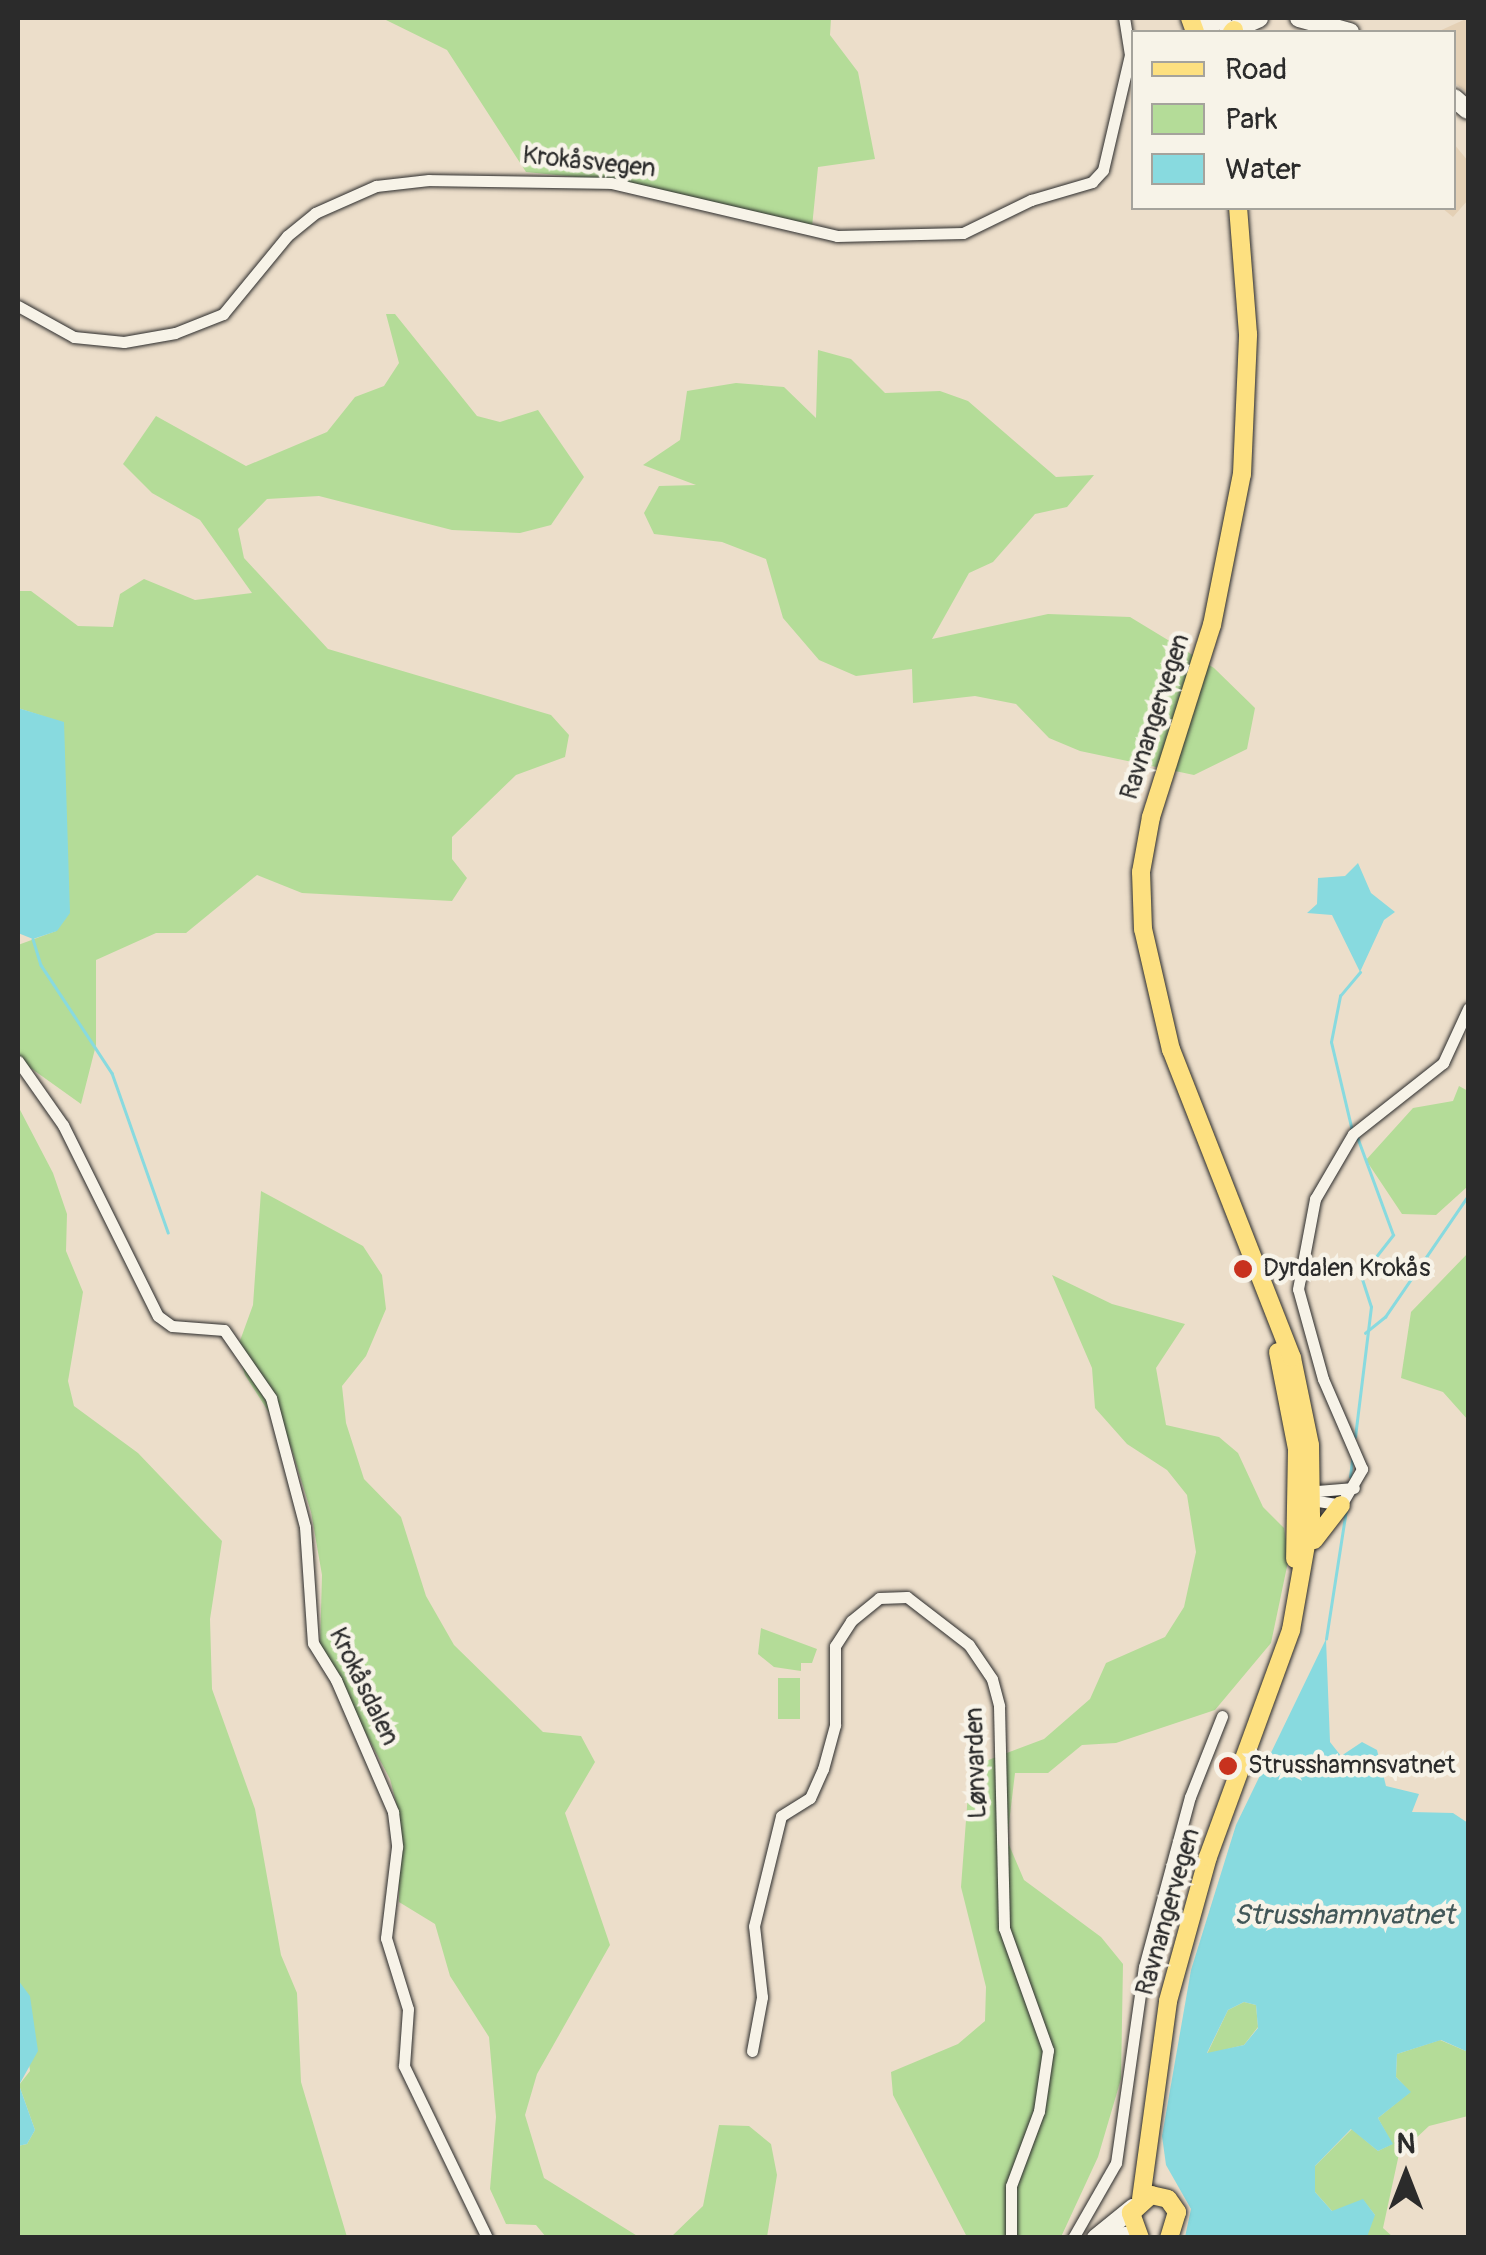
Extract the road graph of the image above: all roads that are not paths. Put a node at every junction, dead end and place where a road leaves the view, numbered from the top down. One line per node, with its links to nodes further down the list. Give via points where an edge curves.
1 (1124, 18): 7 (street, Krokåsvegen, via 1129,64 1102,170 1092,182 1031,200 963,233 837,236 611,183 429,180 376,186 315,213 286,236 223,314 176,333 124,342 74,337)
2 (1259, 18): 4 (main road)
3 (1299, 18): 5 (main road)
4 (1211, 27)
5 (1343, 30)
6 (1238, 210): 11 (main road, Ravnangervegen, via 1249,370 1240,490 1212,625 1150,817 1141,900 1158,1014 1292,1358)
7 (18, 306)
8 (1468, 1009): 10 (street, via 1438,1068 1377,1110 1338,1152 1315,1199 1299,1257 1298,1289 1322,1380 1361,1463)
9 (18, 1061): 21 (street, Krokåsdalen, via 63,1125 158,1316 172,1326 224,1330 270,1398 305,1527 313,1644 336,1680 392,1812 397,1847 386,1938 408,2009 404,2066)
10 (1359, 1493): 11 (street); 12 (street)
11 (1308, 1495): 12 (street); 13 (main road, Ravnangervegen); 14 (main road, Ravnangervegen)
12 (1341, 1504): 13 (main road, via 1318,1529)
13 (1306, 1564): 14 (main road, Ravnangervegen)
14 (1279, 1656): 17 (main road, Ravnangervegen, via 1180,1957 1153,2083)
15 (1222, 1716): 23 (street, via 1190,1797 1144,1966 1116,2163)
16 (752, 2051): 22 (street, Lønvarden, via 762,1997 754,1926 781,1816 810,1798 823,1770 835,1725 835,1646 864,1609 886,1596 907,1597 969,1645 992,1679 999,1706 1004,1928 1048,2050 1042,2098 1011,2186)
17 (1149, 2153): 18 (main road, Ravnangervegen); 19 (main road, Ravnangervegen)
18 (1168, 2199): 19 (main road); 26 (main road, via 1178,2217)
19 (1137, 2204): 20 (main road, Ravnangervegen); 24 (main road)
20 (1138, 2236): 25 (main road)
21 (487, 2238)
22 (1011, 2238)
23 (1072, 2238)
24 (1096, 2238)
25 (1113, 2238)
26 (1169, 2238)

